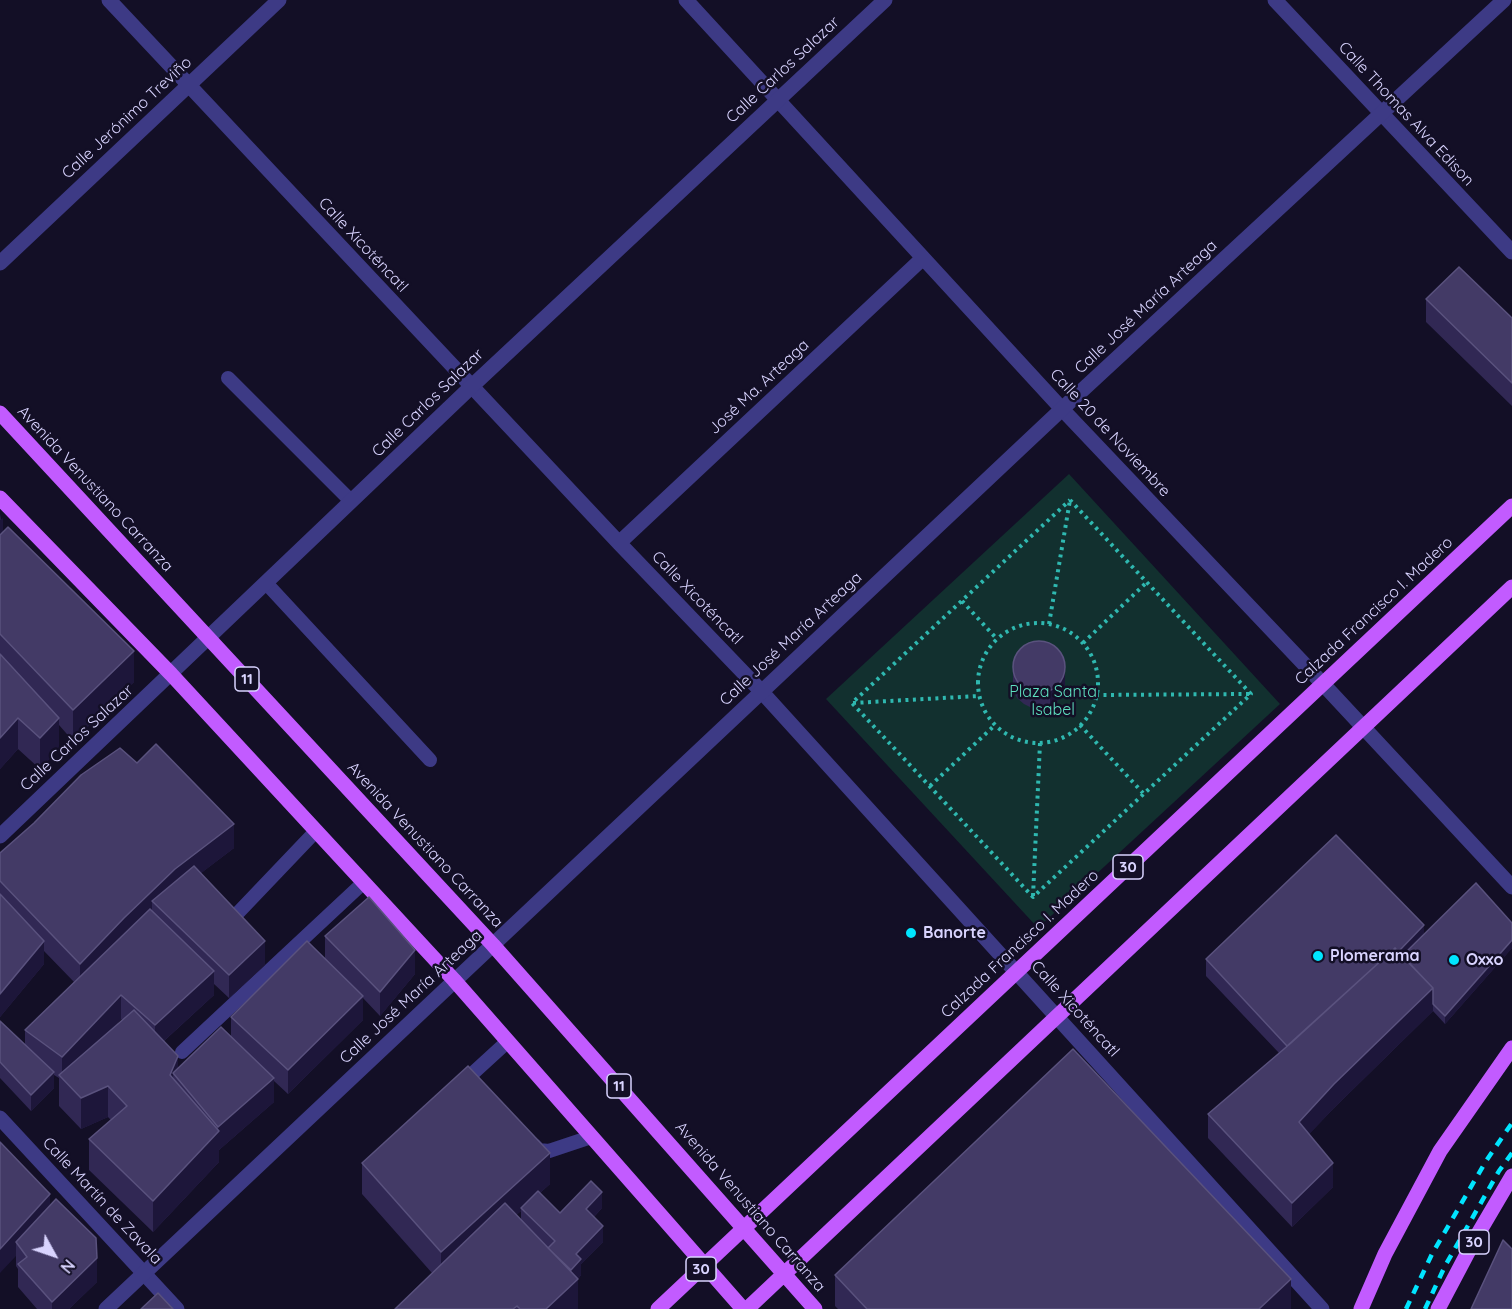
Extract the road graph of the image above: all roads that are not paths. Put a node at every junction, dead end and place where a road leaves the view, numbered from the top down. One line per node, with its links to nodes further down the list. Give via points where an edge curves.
1 (109, 0): 7 (street, Calle Xicoténcatl)
2 (279, 0): 7 (street, Calle Jerónimo Treviño)
3 (686, 0): 8 (street, Calle 20 de Noviembre)
4 (885, 0): 8 (street, Calle Carlos Salazar)
5 (1275, 0): 9 (street, Calle Thomas Alva Edison)
6 (1504, 0): 9 (street, Calle José María Arteaga)
7 (188, 85): 12 (street, Calle Jerónimo Treviño); 14 (street, Calle Xicoténcatl)
8 (778, 99): 11 (street, Calle 20 de Noviembre); 14 (street, Calle Carlos Salazar)
9 (1382, 114): 10 (street, Calle Thomas Alva Edison); 15 (street, Calle José María Arteaga)
10 (1512, 252)
11 (923, 258): 15 (street, Calle 20 de Noviembre); 20 (street, José Ma. Arteaga)
12 (0, 263)
13 (228, 378): 18 (lane)
14 (472, 386): 18 (street, Calle Carlos Salazar); 20 (street, Calle Xicoténcatl)
15 (1062, 409): 25 (street, Calle 20 de Noviembre); 26 (street, Calle José María Arteaga)
16 (0, 413): 23 (main road, Avenida Venustiano Carranza / 11)
17 (0, 498): 24 (main road)
18 (351, 501): 21 (street, Calle Carlos Salazar)
19 (1512, 506): 25 (main road, Calzada Francisco I. Madero / 30)
20 (619, 543): 26 (street, Calle Xicoténcatl)
21 (266, 583): 23 (street, Calle Carlos Salazar); 28 (lane)
22 (1512, 587): 27 (main road)
23 (209, 638): 24 (street, Calle Carlos Salazar); 34 (main road, Avenida Venustiano Carranza / 11)
24 (171, 674): 29 (main road); 30 (street, Calle Carlos Salazar)
25 (1323, 684): 27 (street, Calle 20 de Noviembre); 35 (main road, Calzada Francisco I. Madero / 30)
26 (761, 691): 34 (street, Calle José María Arteaga); 35 (street, Calle Xicoténcatl)
27 (1364, 727): 32 (street, Calle 20 de Noviembre); 37 (main road)
28 (430, 760)
29 (316, 831): 31 (main road); 33 (lane)
30 (0, 836)
31 (363, 883): 36 (main road); 40 (lane)
32 (1512, 886)
33 (234, 917)
34 (494, 945): 36 (street, Calle José María Arteaga); 46 (main road, Avenida Venustiano Carranza / 11)
35 (1017, 972): 37 (street, Calle Xicoténcatl); 46 (main road, Calzada Francisco I. Madero / 30)
36 (454, 980): 38 (main road); 48 (street, Calle José María Arteaga)
37 (1058, 1016): 49 (main road); 55 (street, Calle Xicoténcatl)
38 (507, 1042): 41 (lane, via 473,1081); 44 (main road)
39 (1512, 1048): 56 (main road, via 1440,1150)
40 (182, 1052)
41 (453, 1092)
42 (0, 1118): 48 (street, Calle Martín de Zavala)
43 (520, 1133): 44 (lane, via 539,1150 549,1151)
44 (591, 1137): 47 (main road)
45 (1512, 1176): 57 (main road, 30)
46 (744, 1228): 47 (main road, Calzada Francisco I. Madero / 30); 49 (main road, Avenida Venustiano Carranza / 11)
47 (704, 1266): 52 (main road, Calzada Francisco I. Madero / 30); 53 (main road)
48 (144, 1274): 50 (street, Calle José María Arteaga); 51 (street, Calle Martín de Zavala)
49 (784, 1274): 53 (main road); 54 (main road, Avenida Venustiano Carranza / 11)
50 (106, 1309)
51 (177, 1309)
52 (658, 1309)
53 (745, 1309)
54 (815, 1309)
55 (1322, 1309)
56 (1361, 1309)
57 (1438, 1309)

